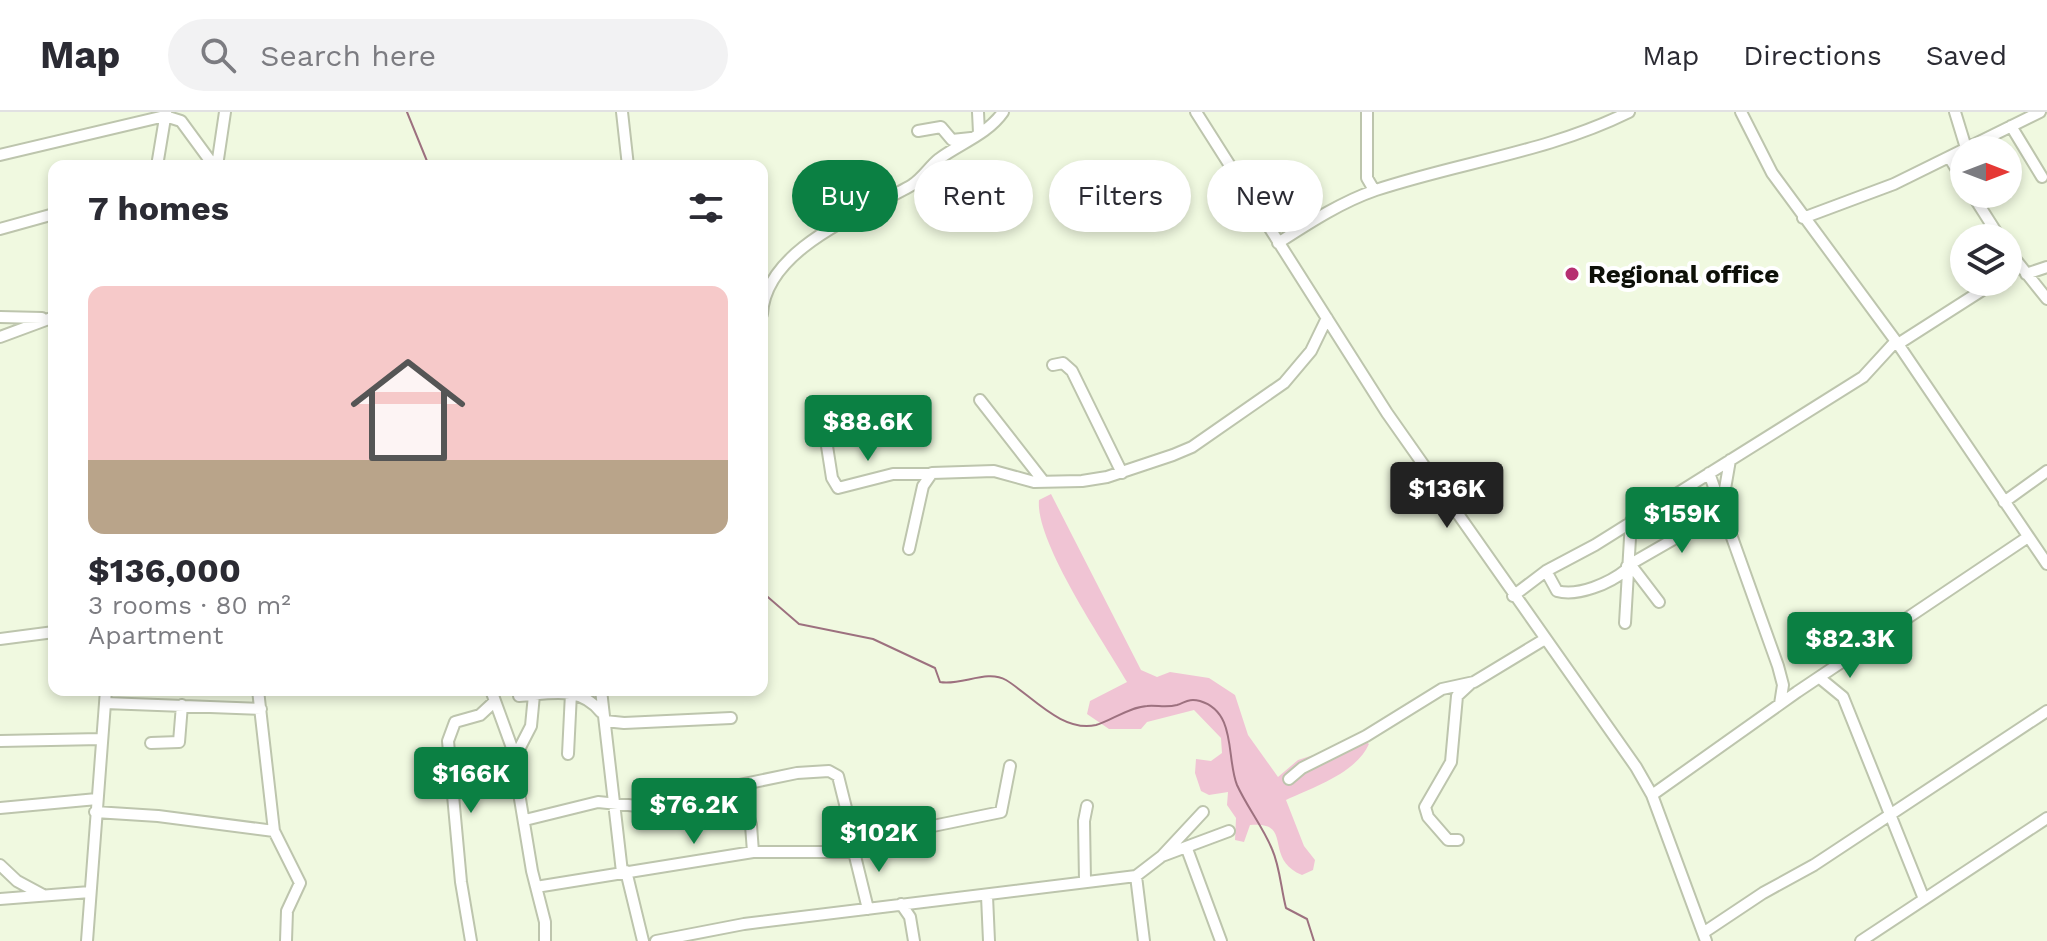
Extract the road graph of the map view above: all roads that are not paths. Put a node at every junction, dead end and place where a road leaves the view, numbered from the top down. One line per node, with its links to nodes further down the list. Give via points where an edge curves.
1 (225, 112): 21 (street)
2 (622, 112): 22 (street)
3 (978, 112): 14 (street)
4 (1003, 112): 14 (street)
5 (1196, 112): 28 (street)
6 (1367, 112): 24 (street, via 1367,178)
7 (1629, 112): 24 (street, via 1546,146)
8 (1741, 112): 26 (street)
9 (1955, 112): 15 (street)
10 (2040, 112): 12 (street)
11 (166, 114): 17 (street); 19 (street); 20 (street, via 181,121)
12 (2011, 126): 16 (street); 23 (street)
13 (918, 131): 14 (street, via 941,127 952,140)
14 (976, 135): 31 (street, via 910,186 814,238 771,282)
15 (1962, 136)
16 (1991, 136)
17 (0, 155)
18 (1949, 157): 26 (street)
19 (158, 160)
20 (211, 160)
21 (217, 160)
22 (627, 160)
23 (2042, 177)
24 (1374, 190): 28 (street)
25 (48, 216): 27 (street)
26 (1803, 218): 39 (street)
27 (0, 229)
28 (1278, 243): 36 (street)
29 (2047, 267): 30 (street)
30 (2023, 271): 33 (street)
31 (768, 293)
32 (1973, 296): 39 (street)
33 (2047, 299)
34 (0, 317): 35 (street)
35 (48, 317)
36 (1327, 318): 45 (street, via 1311,351 1284,383 1192,447); 57 (street)
37 (48, 319): 38 (street)
38 (0, 337)
39 (1897, 343): 43 (street, via 1863,377); 49 (street)
40 (1053, 365): 45 (street, via 1063,363 1072,371)
41 (980, 400): 48 (street)
42 (824, 427): 47 (street, via 838,488 893,474)
43 (1730, 460): 46 (street); 50 (street)
44 (2047, 471): 49 (street)
45 (1122, 473): 48 (street)
46 (1709, 473): 50 (street); 51 (street)
47 (930, 474): 48 (street, via 994,471); 53 (street)
48 (1044, 482)
49 (2004, 502): 52 (street)
50 (1721, 512): 55 (street); 65 (street)
51 (1631, 521): 55 (street); 56 (street)
52 (2028, 537): 54 (street); 63 (street)
53 (909, 549)
54 (2047, 564)
55 (1628, 567): 56 (street, via 1588,588 1565,593 1557,591); 58 (street); 59 (street)
56 (1546, 571): 57 (street)
57 (1513, 596): 62 (street)
58 (1659, 602)
59 (1625, 623)
60 (48, 633): 61 (street)
61 (0, 639)
62 (1545, 639): 64 (street); 90 (street)
63 (1821, 679): 66 (street); 97 (street, via 1843,697)
64 (1471, 683): 88 (street, via 1442,689); 103 (street, via 1457,696 1451,762 1425,807 1440,834)
65 (1783, 685): 66 (street); 76 (street)
66 (1797, 692): 76 (street)
67 (106, 696): 75 (street)
68 (259, 696): 78 (street)
69 (492, 696): 74 (street)
70 (534, 696): 86 (street, via 531,726)
71 (571, 696): 85 (street)
72 (583, 696): 80 (street)
73 (602, 696): 80 (street)
74 (494, 702): 86 (street); 125 (street, via 480,715 455,722 448,741)
75 (105, 703): 77 (street); 82 (street)
76 (1780, 704): 90 (street)
77 (182, 705): 78 (street); 84 (street, via 179,742)
78 (261, 709): 100 (street)
79 (2047, 711): 97 (street)
80 (604, 717): 81 (street, via 624,723); 92 (street)
81 (731, 718)
82 (101, 739): 83 (street); 91 (street)
83 (0, 741)
84 (151, 743)
85 (568, 754)
86 (514, 759): 99 (street)
87 (1010, 766): 102 (street, via 1001,812)
88 (1289, 779)
89 (740, 786): 92 (street, via 638,806); 102 (street, via 797,773 834,772 846,817); 106 (street)
90 (1652, 795): 121 (street)
91 (97, 799): 94 (street); 95 (street)
92 (616, 805): 99 (street, via 598,802); 110 (street)
93 (1087, 806): 112 (street)
94 (0, 808)
95 (95, 812): 100 (street); 114 (street)
96 (1203, 812): 108 (street)
97 (1890, 816): 118 (street); 121 (street)
98 (2047, 818): 118 (street)
99 (525, 820): 113 (street)
100 (274, 831): 124 (street, via 300,883 287,911)
101 (1229, 831): 104 (street)
102 (857, 835): 105 (street); 107 (street)
103 (1458, 840)
104 (1187, 849): 108 (street); 132 (street)
105 (829, 850): 106 (street); 107 (street)
106 (753, 852): 110 (street)
107 (854, 852): 120 (street)
108 (1162, 856): 111 (street)
109 (0, 865): 115 (street)
110 (624, 871): 113 (street); 127 (street)
111 (1136, 876): 112 (street); 131 (street)
112 (1085, 881): 116 (street)
113 (536, 887): 126 (street)
114 (90, 892): 115 (street); 123 (street)
115 (44, 896): 117 (street)
116 (987, 896): 119 (street); 130 (street)
117 (0, 899)
118 (1924, 899): 133 (street)
119 (901, 904): 120 (street); 129 (street, via 910,917)
120 (868, 909): 122 (street, via 744,924)
121 (1705, 937)
122 (681, 939): 128 (street)
123 (87, 941)
124 (286, 941)
125 (471, 941)
126 (545, 941)
127 (643, 941)
128 (656, 941)
129 (914, 941)
130 (989, 941)
131 (1144, 941)
132 (1221, 941)
133 (1861, 941)

